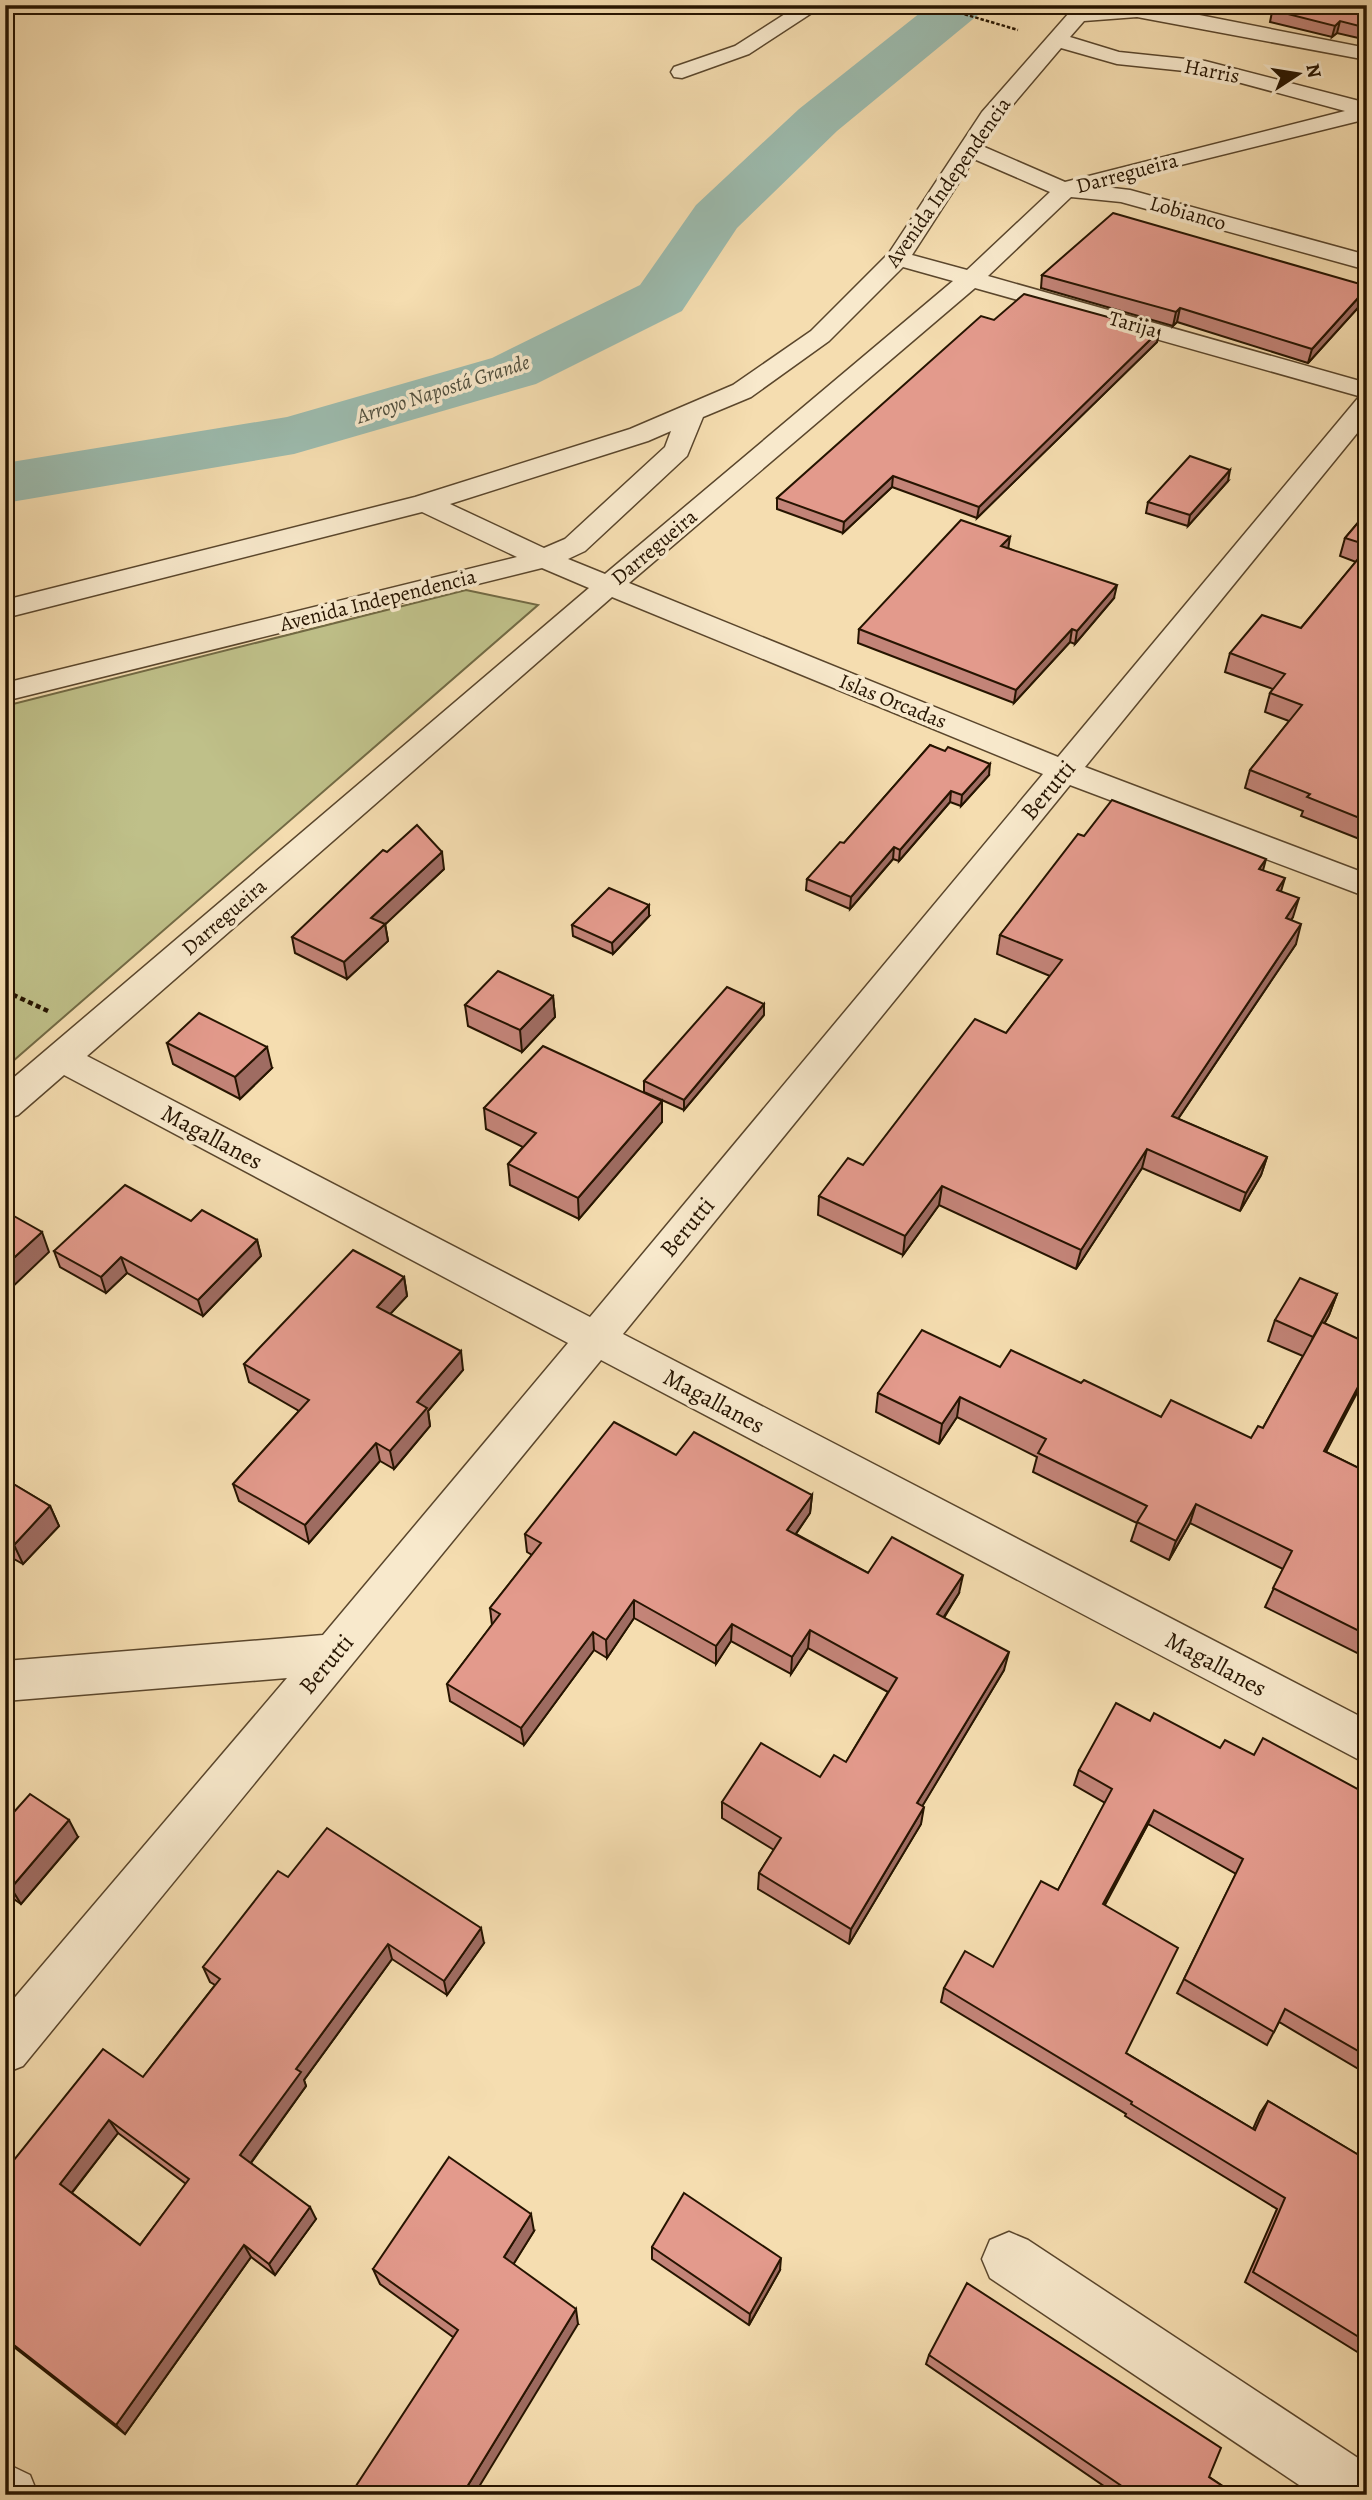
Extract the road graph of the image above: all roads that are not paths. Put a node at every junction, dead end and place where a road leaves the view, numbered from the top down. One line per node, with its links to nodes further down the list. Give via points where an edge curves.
1 (814, 5): 7 (street, via 742,50)
2 (1084, 10): 3 (street, Avenida Independencia); 4 (street, via 1179,17)
3 (1057, 40): 5 (street, Harris); 9 (street, Avenida Independencia)
4 (1367, 54)
5 (1132, 59): 6 (street); 10 (street, Harris, via 1205,67)
6 (1079, 67)
7 (682, 72)
8 (1057, 72): 9 (street)
9 (1020, 82): 11 (street, Avenida Independencia, via 990,117)
10 (1367, 111): 12 (street, Darregueira)
11 (971, 149): 12 (street, Lobianco); 13 (street, Avenida Independencia)
12 (1065, 190): 14 (street, Lobianco, via 1122,195); 15 (street, Darregueira)
13 (898, 258): 15 (street, Tarija); 18 (street, Avenida Independencia, via 820,336 742,391)
14 (1367, 263)
15 (972, 278): 16 (street, Tarija); 21 (street, Darregueira)
16 (1367, 391)
17 (1367, 404): 24 (street, Berutti)
18 (692, 412): 19 (street, Avenida Independencia, via 639,435); 20 (street, Avenida Independencia, via 677,450 575,545)
19 (425, 503): 20 (street, Islas Orcadas); 22 (street, Avenida Independencia)
20 (544, 559): 21 (street, Islas Orcadas); 23 (street, Avenida Independencia)
21 (609, 585): 24 (street, Islas Orcadas); 26 (street, Darregueira)
22 (5, 608)
23 (5, 692)
24 (1064, 771): 25 (street, Islas Orcadas); 28 (street, Berutti)
25 (1367, 886)
26 (61, 1058): 27 (street, Darregueira); 28 (street, Magallanes)
27 (5, 1106)
28 (596, 1339): 29 (street, Berutti); 31 (street, Magallanes)
29 (335, 1654): 30 (street); 32 (street, Berutti)
30 (5, 1681)
31 (1367, 1743)
32 (5, 2048)
33 (1009, 2259): 36 (street)
34 (5, 2491): 35 (street)
35 (10, 2495)
36 (1364, 2495)

